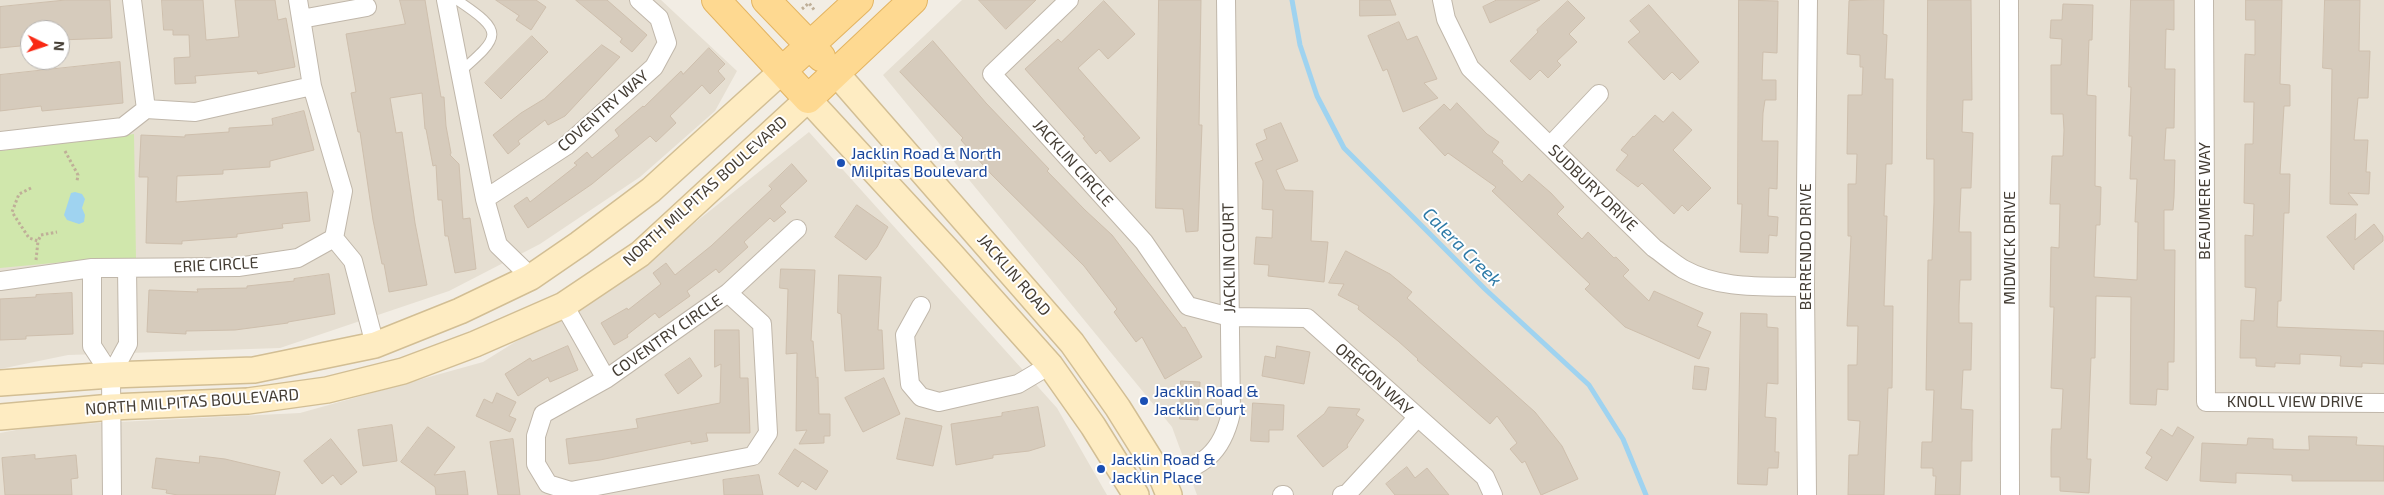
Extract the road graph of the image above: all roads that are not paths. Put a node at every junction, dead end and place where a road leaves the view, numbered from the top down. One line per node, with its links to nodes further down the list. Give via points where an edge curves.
1 (132, 0): 25 (street)
2 (298, 0): 17 (street)
3 (446, 0): 20 (street)
4 (457, 0): 20 (lane, via 487,21 492,37 489,46)
5 (639, 0): 28 (street, COVENTRY WAY, via 659,18 667,43 654,67 566,146)
6 (716, 0): 19 (main road)
7 (766, 0): 18 (main road)
8 (859, 0): 18 (main road, NORTH MILPITAS BOULEVARD)
9 (913, 0): 21 (main road, NORTH MILPITAS BOULEVARD)
10 (1069, 0): 39 (street, JACKLIN CIRCLE, via 992,74 1144,242 1188,306)
11 (1226, 0): 39 (street, JACKLIN COURT)
12 (1442, 0): 27 (street, SUDBURY DRIVE, via 1446,19 1470,68)
13 (1808, 0): 35 (street, BERRENDO DRIVE)
14 (2009, 0): 56 (street, MIDWICK DRIVE)
15 (2204, 0): 45 (street, BEAUMERE WAY)
16 (367, 7): 17 (street)
17 (301, 19): 22 (street)
18 (809, 45): 19 (main road, NORTH MILPITAS BOULEVARD); 21 (main road)
19 (782, 71): 24 (main road); 33 (main road, NORTH MILPITAS BOULEVARD, via 651,190)
20 (460, 72): 28 (street)
21 (836, 73): 24 (main road, NORTH MILPITAS BOULEVARD); 50 (main road, JACKLIN ROAD, via 1072,342 1118,408)
22 (312, 86): 25 (street, via 195,112); 30 (street, via 342,191)
23 (1599, 94): 27 (street)
24 (808, 99): 37 (main road, NORTH MILPITAS BOULEVARD, via 640,254); 41 (main road, JACKLIN ROAD)
25 (146, 109): 26 (street, via 122,127)
26 (0, 141)
27 (1550, 146): 35 (street, SUDBURY DRIVE, via 1654,248 1682,268 1714,282 1738,286)
28 (485, 199): 33 (street, via 498,245)
29 (797, 229): 36 (street, COVENTRY CIRCLE)
30 (334, 238): 32 (street, ERIE CIRCLE, via 298,258 238,267); 40 (street, via 353,261)
31 (92, 268): 32 (street, ERIE CIRCLE); 34 (street, ERIE CIRCLE); 42 (street, via 92,346)
32 (127, 268): 42 (street, via 128,344)
33 (531, 277): 40 (main road, NORTH MILPITAS BOULEVARD, via 460,311)
34 (0, 281)
35 (1805, 287): 55 (street, BERRENDO DRIVE)
36 (728, 293): 43 (street, COVENTRY CIRCLE); 43 (street, COVENTRY CIRCLE, via 762,324 768,434 753,456 571,491 548,484 536,464 536,436 543,414)
37 (564, 305): 43 (street, COVENTRY CIRCLE); 47 (main road, NORTH MILPITAS BOULEVARD, via 403,371 327,390 248,401)
38 (921, 306): 41 (street, via 906,335 910,384 921,397 939,402 1018,384)
39 (1230, 317): 49 (street, OREGON WAY, via 1308,318); 50 (street, JACKLIN COURT, via 1231,413 1226,433 1216,451)
40 (375, 345): 42 (main road, NORTH MILPITAS BOULEVARD, via 254,370)
41 (1050, 365): 52 (main road, JACKLIN ROAD)
42 (111, 374): 44 (main road, NORTH MILPITAS BOULEVARD); 47 (street)
43 (606, 379)
44 (0, 383)
45 (2206, 402): 46 (street, KNOLL VIEW DRIVE)
46 (2384, 403)
47 (112, 407): 48 (main road, NORTH MILPITAS BOULEVARD); 51 (street)
48 (0, 417)
49 (1418, 418): 53 (street, via 1347,494); 54 (street, OREGON WAY, via 1485,477)
50 (1166, 488)
51 (112, 495)
52 (1136, 495)
53 (1342, 495)
54 (1493, 495)
55 (1808, 495)
56 (2010, 495)

